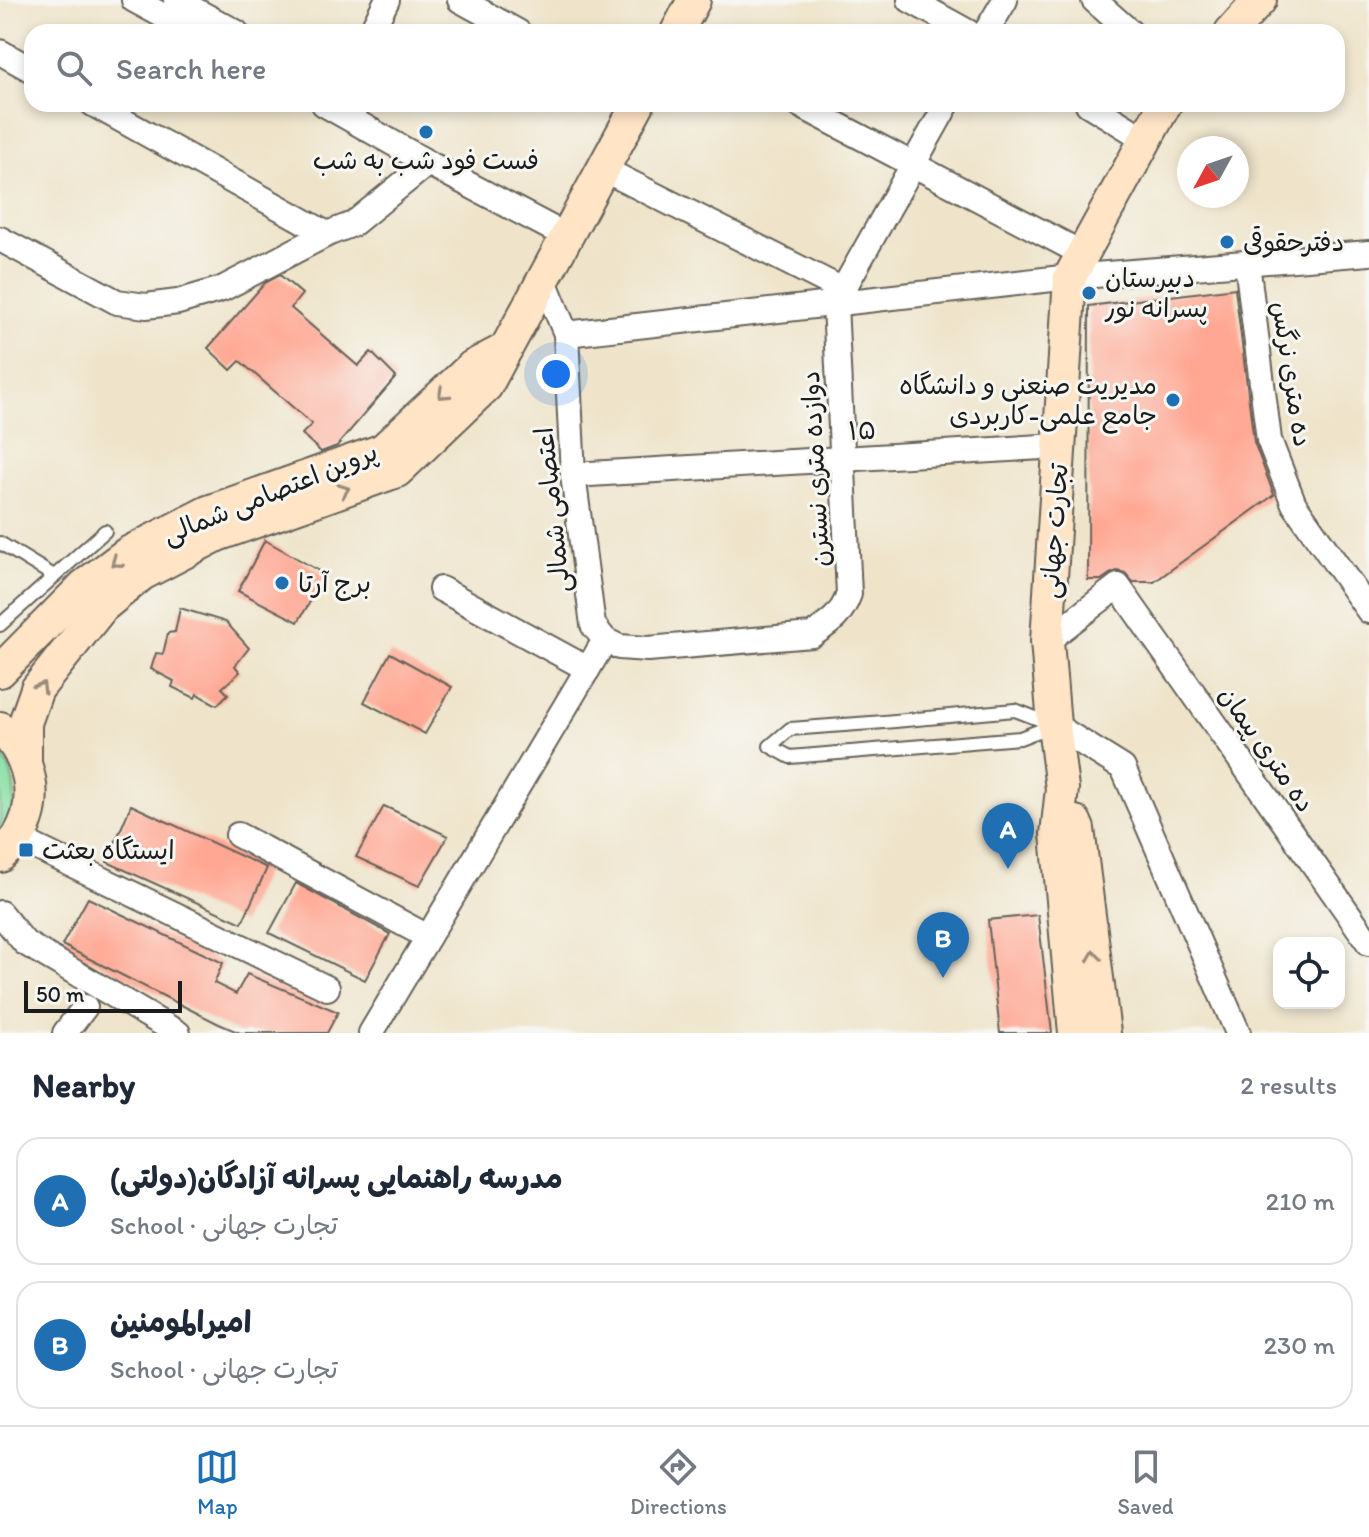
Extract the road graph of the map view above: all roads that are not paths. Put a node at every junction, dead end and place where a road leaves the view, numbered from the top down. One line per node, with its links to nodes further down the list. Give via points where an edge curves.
1 (134, 0): 10 (street)
2 (176, 0): 11 (street)
3 (387, 0): 12 (street)
4 (460, 0): 13 (street)
5 (694, 0): 14 (main road)
6 (910, 0): 15 (street)
7 (1005, 0): 16 (street)
8 (1094, 0): 17 (street)
9 (1260, 0): 18 (main road)
10 (178, 24)
11 (221, 24)
12 (375, 24)
13 (504, 24)
14 (681, 24)
15 (954, 24)
16 (991, 24)
17 (1121, 24)
18 (1238, 24)
19 (0, 52): 20 (street)
20 (24, 66)
21 (107, 112): 32 (street)
22 (342, 112): 29 (street)
23 (634, 112): 31 (main road, پروین اعتصامی شمالی)
24 (813, 112): 30 (street)
25 (943, 112): 30 (street)
26 (1101, 112): 28 (street)
27 (1160, 112): 28 (main road, تجارت جهانی)
28 (1145, 139): 37 (main road, تجارت جهانی)
29 (428, 163): 32 (street, via 353,224); 33 (street)
30 (913, 165): 37 (street); 39 (street)
31 (603, 169): 33 (main road, پروین اعتصامی شمالی); 39 (street)
32 (327, 234): 34 (street, via 222,289 146,306 117,302)
33 (566, 236): 38 (main road, پروین اعتصامی شمالی)
34 (0, 239)
35 (1369, 253): 36 (street)
36 (1247, 263): 37 (street); 49 (street, ده متری نرگس, via 1269,440 1294,504)
37 (1076, 266): 39 (street); 42 (main road, تجارت جهانی)
38 (543, 278): 40 (street, اعتصامی شمالی); 41 (main road, پروین اعتصامی شمالی)
39 (839, 297): 40 (street); 43 (street, دوازده متری نسترن)
40 (566, 334): 44 (street, اعتصامی شمالی)
41 (506, 349): 54 (main road, پروین اعتصامی شمالی, one-way to 54, via 472,367 383,450 208,512 128,553 84,586); 57 (main road, پروین اعتصامی شمالی, one-way to 41, via 25,723 37,689 102,607 142,574 217,535 397,471 486,386)
42 (1059, 446): 43 (street, ۱۵); 52 (main road, تجارت جهانی)
43 (843, 459): 44 (street, ۱۵); 51 (street, دوازده متری نسترن, via 849,594 831,622 812,635 648,649)
44 (573, 475): 51 (street, اعتصامی شمالی, via 593,625)
45 (105, 531): 47 (lane)
46 (0, 543): 47 (lane)
47 (54, 576): 50 (lane)
48 (441, 589): 53 (street)
49 (1369, 611)
50 (0, 625)
51 (605, 640): 53 (street)
52 (1047, 641): 55 (main road, تجارت جهانی); 63 (street, ده متری پیمان, via 1118,586)
53 (588, 669): 62 (street)
54 (0, 671)
55 (1054, 725): 55 (lane, via 1015,710 790,729 770,746 790,757 1020,738); 58 (main road, تجارت جهانی); 71 (street, via 1123,768)
56 (0, 728): 57 (main road)
57 (25, 761): 60 (main road, پروین اعتصامی شمالی, via 31,787 28,814)
58 (1062, 789): 69 (main road, تجارت جهانی, via 1057,834); 70 (main road, تجارت جهانی, one-way to 58, via 1078,829)
59 (238, 835): 62 (street)
60 (8, 847): 64 (street)
61 (0, 913): 67 (street, via 25,943)
62 (428, 937): 68 (street)
63 (1369, 943)
64 (327, 988)
65 (85, 1007): 66 (street)
66 (65, 1033)
67 (178, 1033)
68 (371, 1033)
69 (1075, 1033)
70 (1104, 1033)
71 (1238, 1033)

